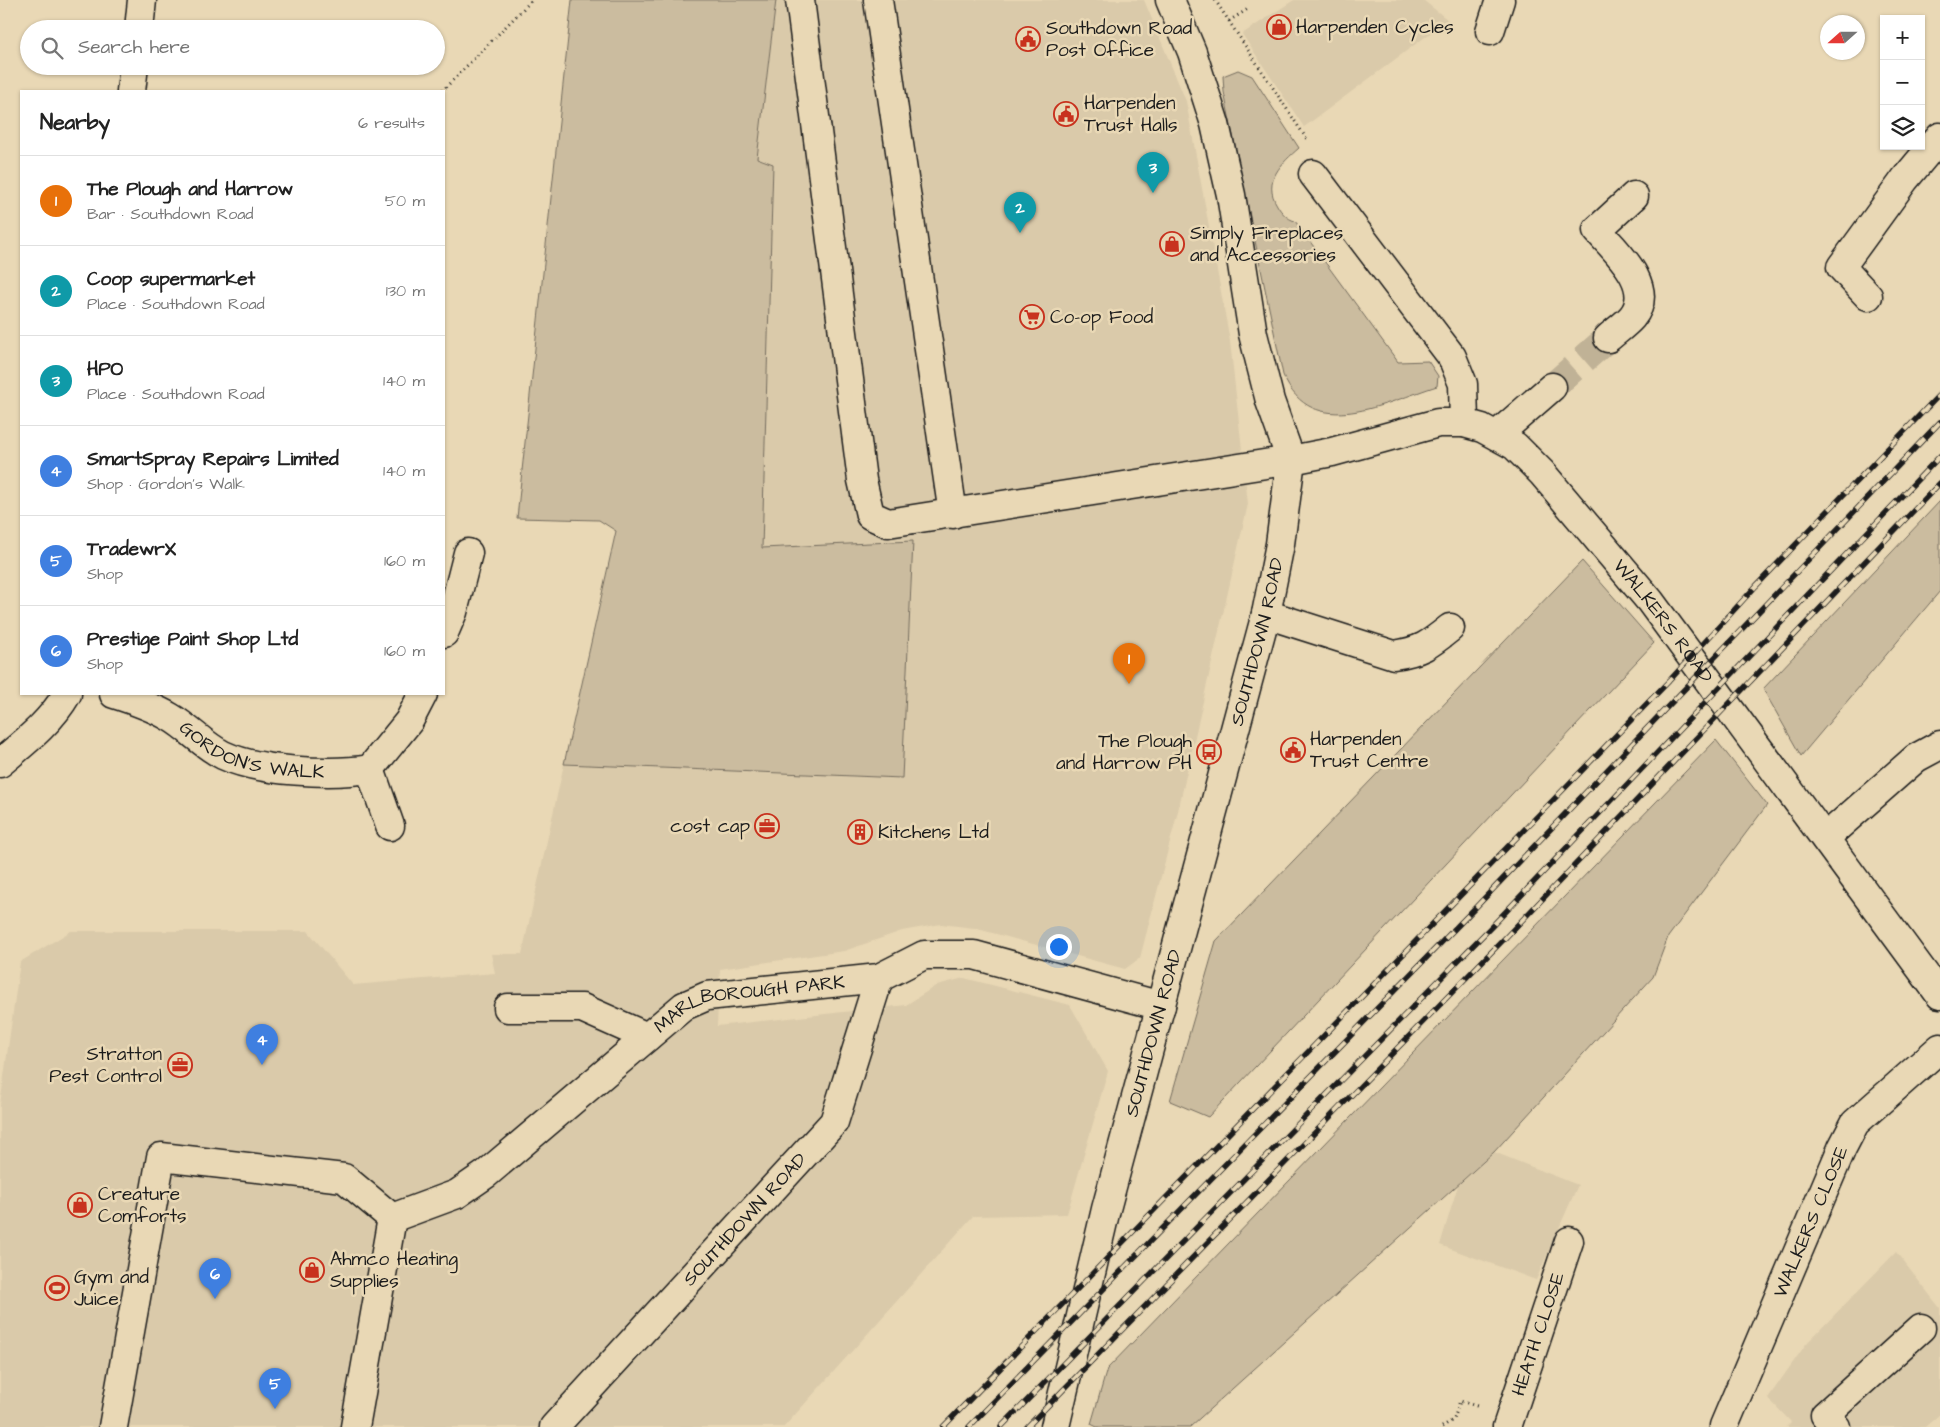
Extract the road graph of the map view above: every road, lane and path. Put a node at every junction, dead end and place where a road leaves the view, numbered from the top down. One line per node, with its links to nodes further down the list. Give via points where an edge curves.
1 (142, 0): 9 (street)
2 (532, 0): 14 (path)
3 (800, 0): 25 (street, WALKERS ROAD, via 861,470 870,515 888,523)
4 (878, 0): 25 (street)
5 (1170, 0): 24 (street, SOUTHDOWN ROAD, via 1192,52 1215,124 1231,195 1252,334 1270,401)
6 (1214, 0): 10 (path)
7 (1500, 0): 11 (street)
8 (1248, 9): 10 (path)
9 (140, 20)
10 (1229, 21): 16 (path)
11 (1490, 31)
12 (133, 75): 13 (street)
13 (132, 90)
14 (443, 90)
15 (1940, 137): 19 (street, via 1841,267)
16 (1310, 144)
17 (1312, 174): 22 (street, via 1452,357 1463,384)
18 (1634, 196): 20 (street, via 1597,230 1631,270 1638,290 1638,305 1632,316)
19 (1868, 296)
20 (1608, 338)
21 (1552, 387): 23 (street)
22 (1464, 423): 23 (street, WALKERS ROAD); 24 (street, WALKERS ROAD, via 1438,423)
23 (1497, 435): 37 (street, WALKERS ROAD, via 1515,446 1542,473 1650,601)
24 (1291, 460): 25 (street, WALKERS ROAD); 27 (street, SOUTHDOWN ROAD, via 1280,544)
25 (953, 514)
26 (468, 553): 29 (street)
27 (1266, 614): 28 (street, via 1394,655 1415,652); 40 (street, SOUTHDOWN ROAD)
28 (1450, 628)
29 (445, 631)
30 (66, 695): 34 (street, via 40,729)
31 (116, 695): 35 (street, GORDON'S WALK, via 172,718 200,742 253,766 346,772)
32 (422, 695): 35 (street, via 409,721)
33 (1940, 745): 37 (street, via 1916,758)
34 (0, 762)
35 (370, 769): 36 (street)
36 (390, 826)
37 (1825, 838): 39 (street, WALKERS ROAD)
38 (880, 978): 40 (street, MARLBOROUGH PARK, via 924,955 974,955); 42 (street, MARLBOROUGH PARK, via 707,996 684,1006); 51 (street, SOUTHDOWN ROAD, via 834,1122)
39 (1940, 995)
40 (1161, 1006): 52 (street, SOUTHDOWN ROAD, via 1106,1209)
41 (508, 1008): 42 (street, via 582,1008)
42 (647, 1037): 44 (street, MARLBOROUGH PARK, via 486,1174 457,1194)
43 (1940, 1048): 48 (street, WALKERS CLOSE, via 1855,1123)
44 (392, 1218): 49 (street, via 344,1178 161,1157); 50 (street)
45 (1568, 1241): 47 (street, HEATH CLOSE)
46 (1921, 1328): 54 (street, via 1824,1415)
47 (1509, 1422): 53 (path, via 1460,1401 1454,1419)
48 (1724, 1426)
49 (113, 1427)
50 (355, 1427)
51 (554, 1427)
52 (1055, 1427)
53 (1442, 1427)
54 (1836, 1427)

